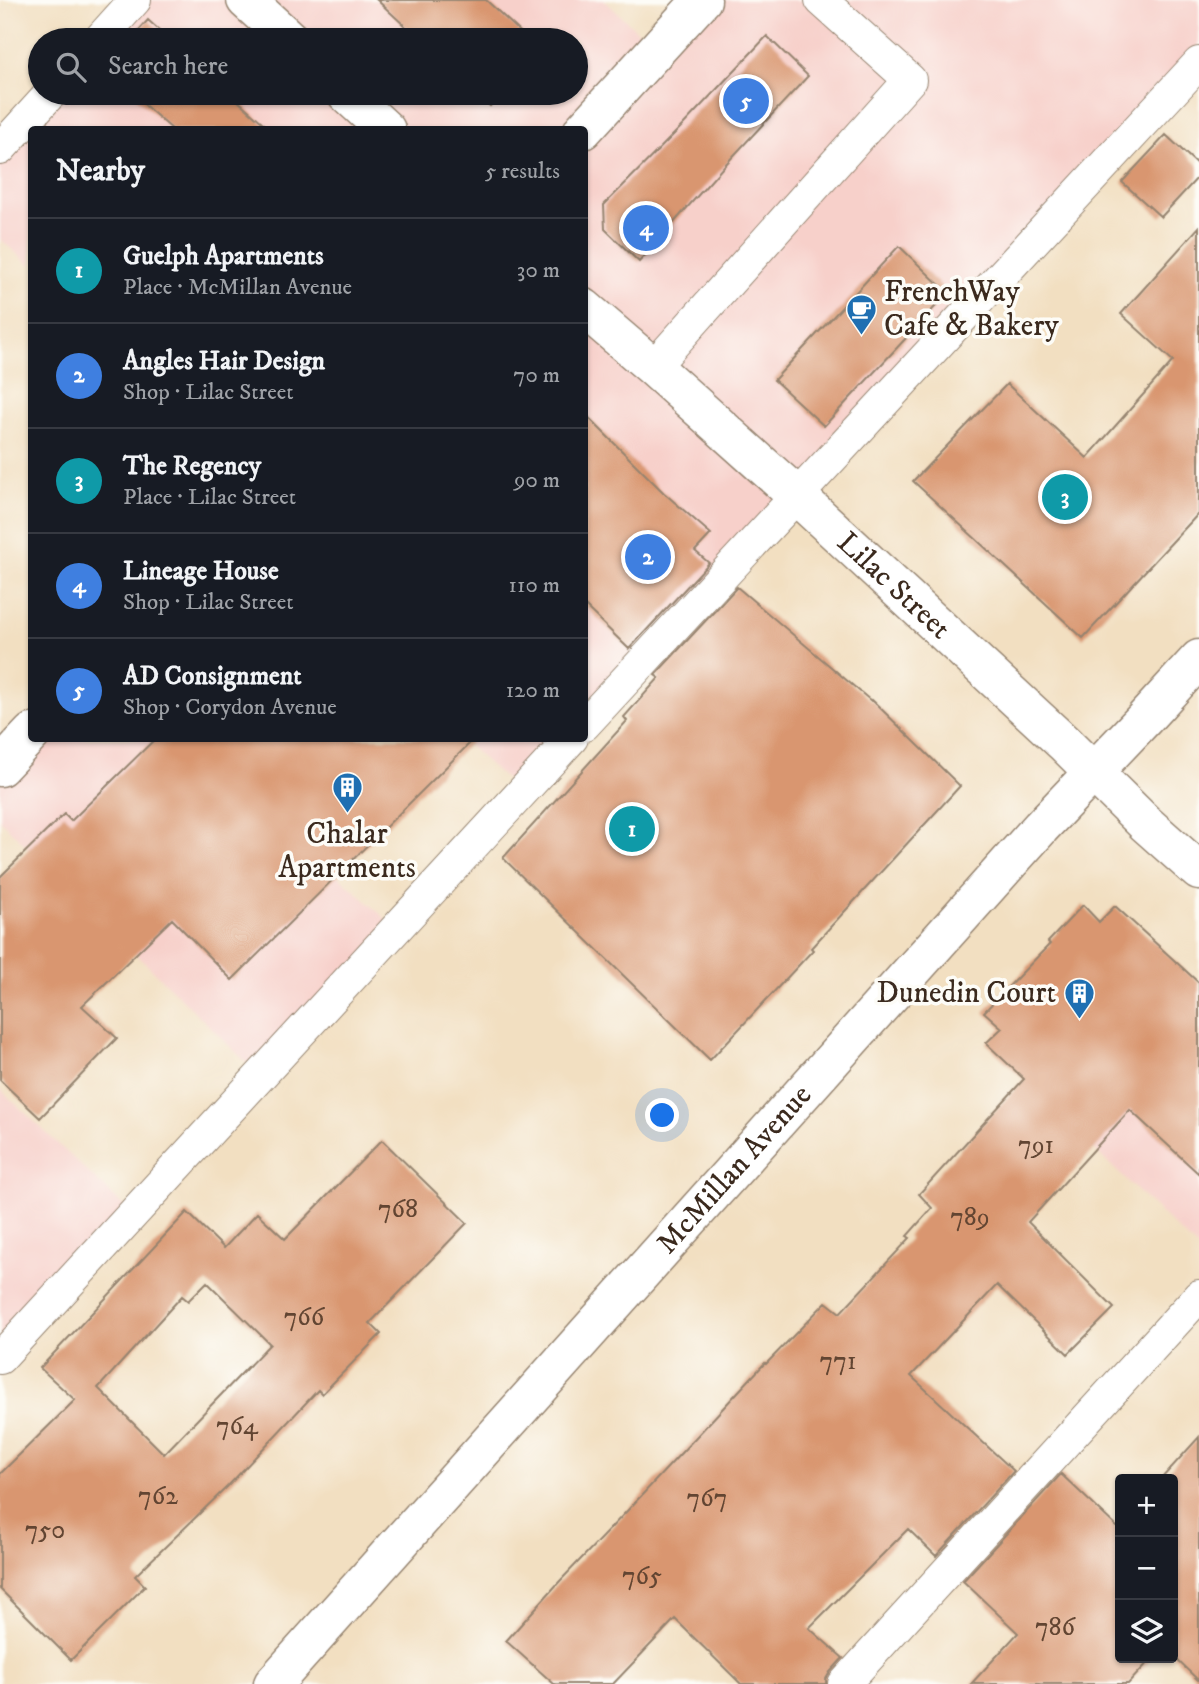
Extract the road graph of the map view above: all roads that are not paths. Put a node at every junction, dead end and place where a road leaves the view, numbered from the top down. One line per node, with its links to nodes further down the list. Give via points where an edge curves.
1 (135, 0): 5 (lane)
2 (247, 0): 6 (street)
3 (702, 0): 11 (street)
4 (821, 0): 14 (lane, via 910,80)
5 (110, 28)
6 (277, 28)
7 (1199, 63): 15 (lane)
8 (40, 105): 12 (lane)
9 (359, 105): 10 (street)
10 (382, 126)
11 (587, 126)
12 (0, 149)
13 (588, 311): 14 (street, Lilac Street)
14 (653, 366): 15 (street, Lilac Street)
15 (797, 496): 17 (lane); 21 (street, Lilac Street)
16 (1199, 659): 21 (street, McMillan Avenue)
17 (588, 721)
18 (28, 737): 20 (street)
19 (568, 742): 24 (lane)
20 (0, 767)
21 (1094, 771): 22 (street, Lilac Street); 25 (street, McMillan Avenue)
22 (1199, 871)
23 (1199, 1297): 26 (lane)
24 (0, 1358)
25 (273, 1684)
26 (844, 1684)

